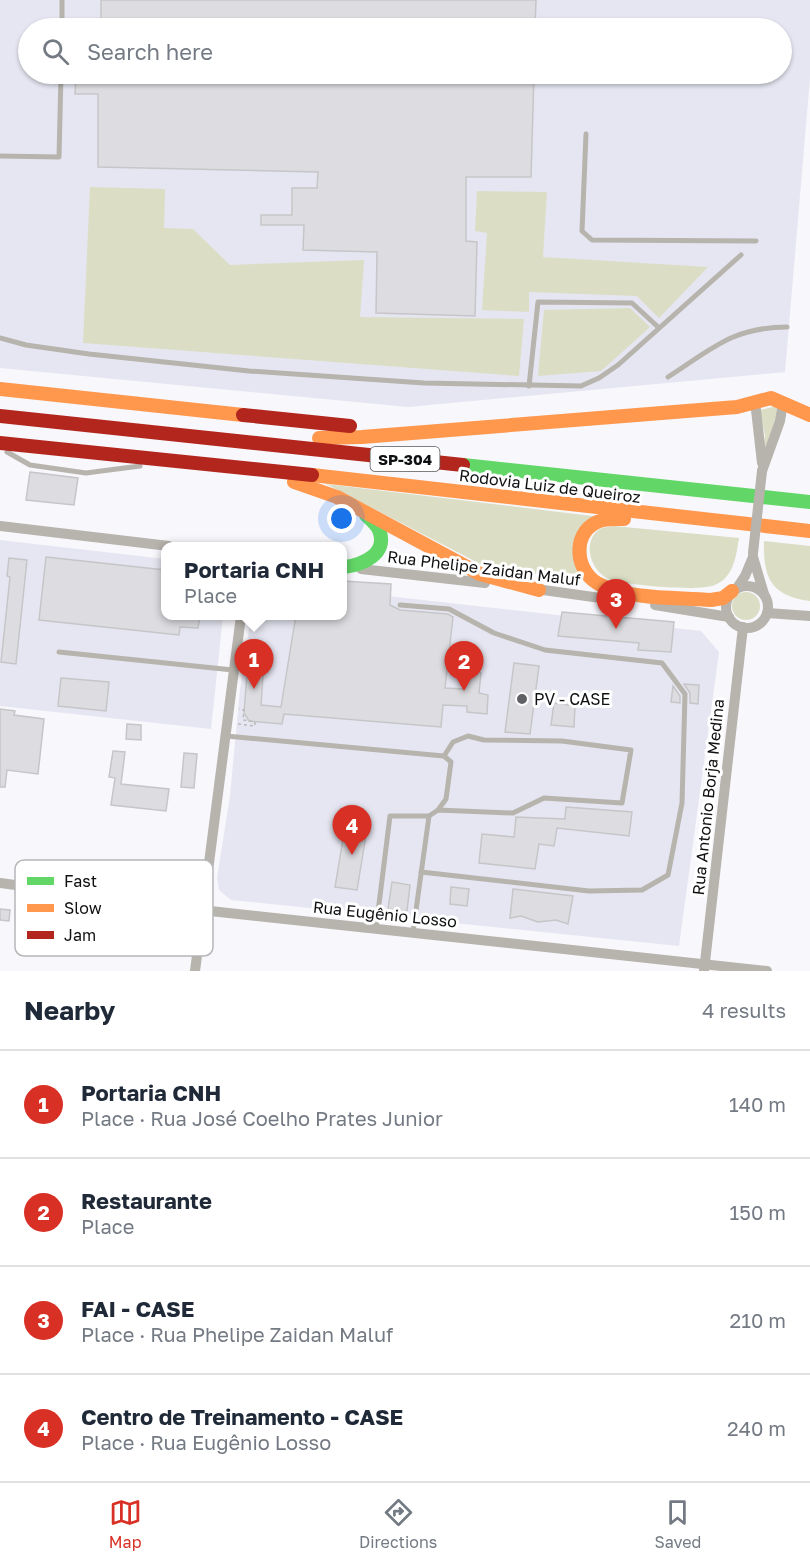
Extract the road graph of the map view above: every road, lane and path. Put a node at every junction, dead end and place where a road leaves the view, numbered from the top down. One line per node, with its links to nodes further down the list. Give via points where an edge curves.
1 (62, 0): 2 (lane)
2 (62, 18)
3 (61, 84): 5 (lane, via 59,157)
4 (586, 134): 6 (lane, via 582,231 592,240)
5 (0, 156)
6 (756, 242)
7 (741, 255): 8 (lane)
8 (658, 327): 12 (lane, via 599,378 581,386); 12 (lane, via 632,303 538,302)
9 (787, 327): 11 (lane, via 761,327 736,334)
10 (0, 338): 12 (lane, via 68,351 249,371)
11 (669, 376)
12 (529, 386)
13 (0, 389): 19 (highway)
14 (755, 401): 15 (highway, via 771,398); 19 (highway, via 737,407); 23 (street)
15 (783, 402): 16 (highway); 23 (street)
16 (810, 415)
17 (0, 417): 18 (highway, Rodovia Luiz de Queiroz / SP-304)
18 (99, 426): 19 (highway, via 308,438); 24 (highway, Rodovia Luiz de Queiroz / SP-304)
19 (417, 433)
20 (0, 443): 22 (highway, Rodovia Luiz de Queiroz / SP-304)
21 (0, 450): 22 (lane, via 30,465 86,473)
22 (209, 463): 25 (highway, via 310,486); 26 (highway, Rodovia Luiz de Queiroz / SP-304)
23 (762, 470): 30 (street, bridge)
24 (810, 502)
25 (359, 509): 31 (highway, via 376,523 380,543 369,562); 33 (highway, via 480,574)
26 (724, 522): 28 (highway, Rodovia Luiz de Queiroz / SP-304); 34 (highway, via 608,519 589,527 582,535 578,555 591,580 613,589 711,600)
27 (0, 526): 29 (street)
28 (810, 532)
29 (161, 545)
30 (753, 555): 34 (street); 35 (street)
31 (347, 566)
32 (347, 567): 33 (street, Rua Phelipe Zaidan Maluf)
33 (539, 590): 39 (street, Rua Phelipe Zaidan Maluf)
34 (734, 590): 35 (street, via 755,588); 39 (street, via 726,601)
35 (764, 596): 37 (street)
36 (400, 605): 51 (lane, via 449,609 494,633 544,650 662,663 685,694 682,803 668,875 642,890 589,891)
37 (766, 612): 38 (street); 41 (street, via 754,626)
38 (810, 616)
39 (729, 617): 41 (street)
40 (240, 620): 43 (street)
41 (742, 627): 58 (street, Rua Antonio Borja Medina)
42 (59, 652): 43 (lane)
43 (235, 670): 45 (street)
44 (239, 709): 45 (path, via 244,710 243,720 255,722 255,726)
45 (228, 723): 46 (street)
46 (226, 736): 47 (lane); 50 (street)
47 (444, 756): 48 (lane, via 451,762 446,799); 48 (lane, via 453,741 468,736 484,740 562,741 631,750 622,803 544,798 513,813)
48 (438, 810): 49 (lane)
49 (429, 816): 51 (lane); 55 (lane, via 390,816)
50 (208, 860)
51 (422, 872): 56 (lane)
52 (0, 883): 53 (street, Rua Eugênio Losso)
53 (15, 885)
54 (213, 911): 55 (street, Rua Eugênio Losso)
55 (376, 928): 56 (street, Rua Eugênio Losso)
56 (413, 932): 58 (street, Rua Eugênio Losso)
57 (196, 956): 59 (street)
58 (704, 967): 60 (street, Rua Eugênio Losso)
59 (195, 971)
60 (767, 971)

